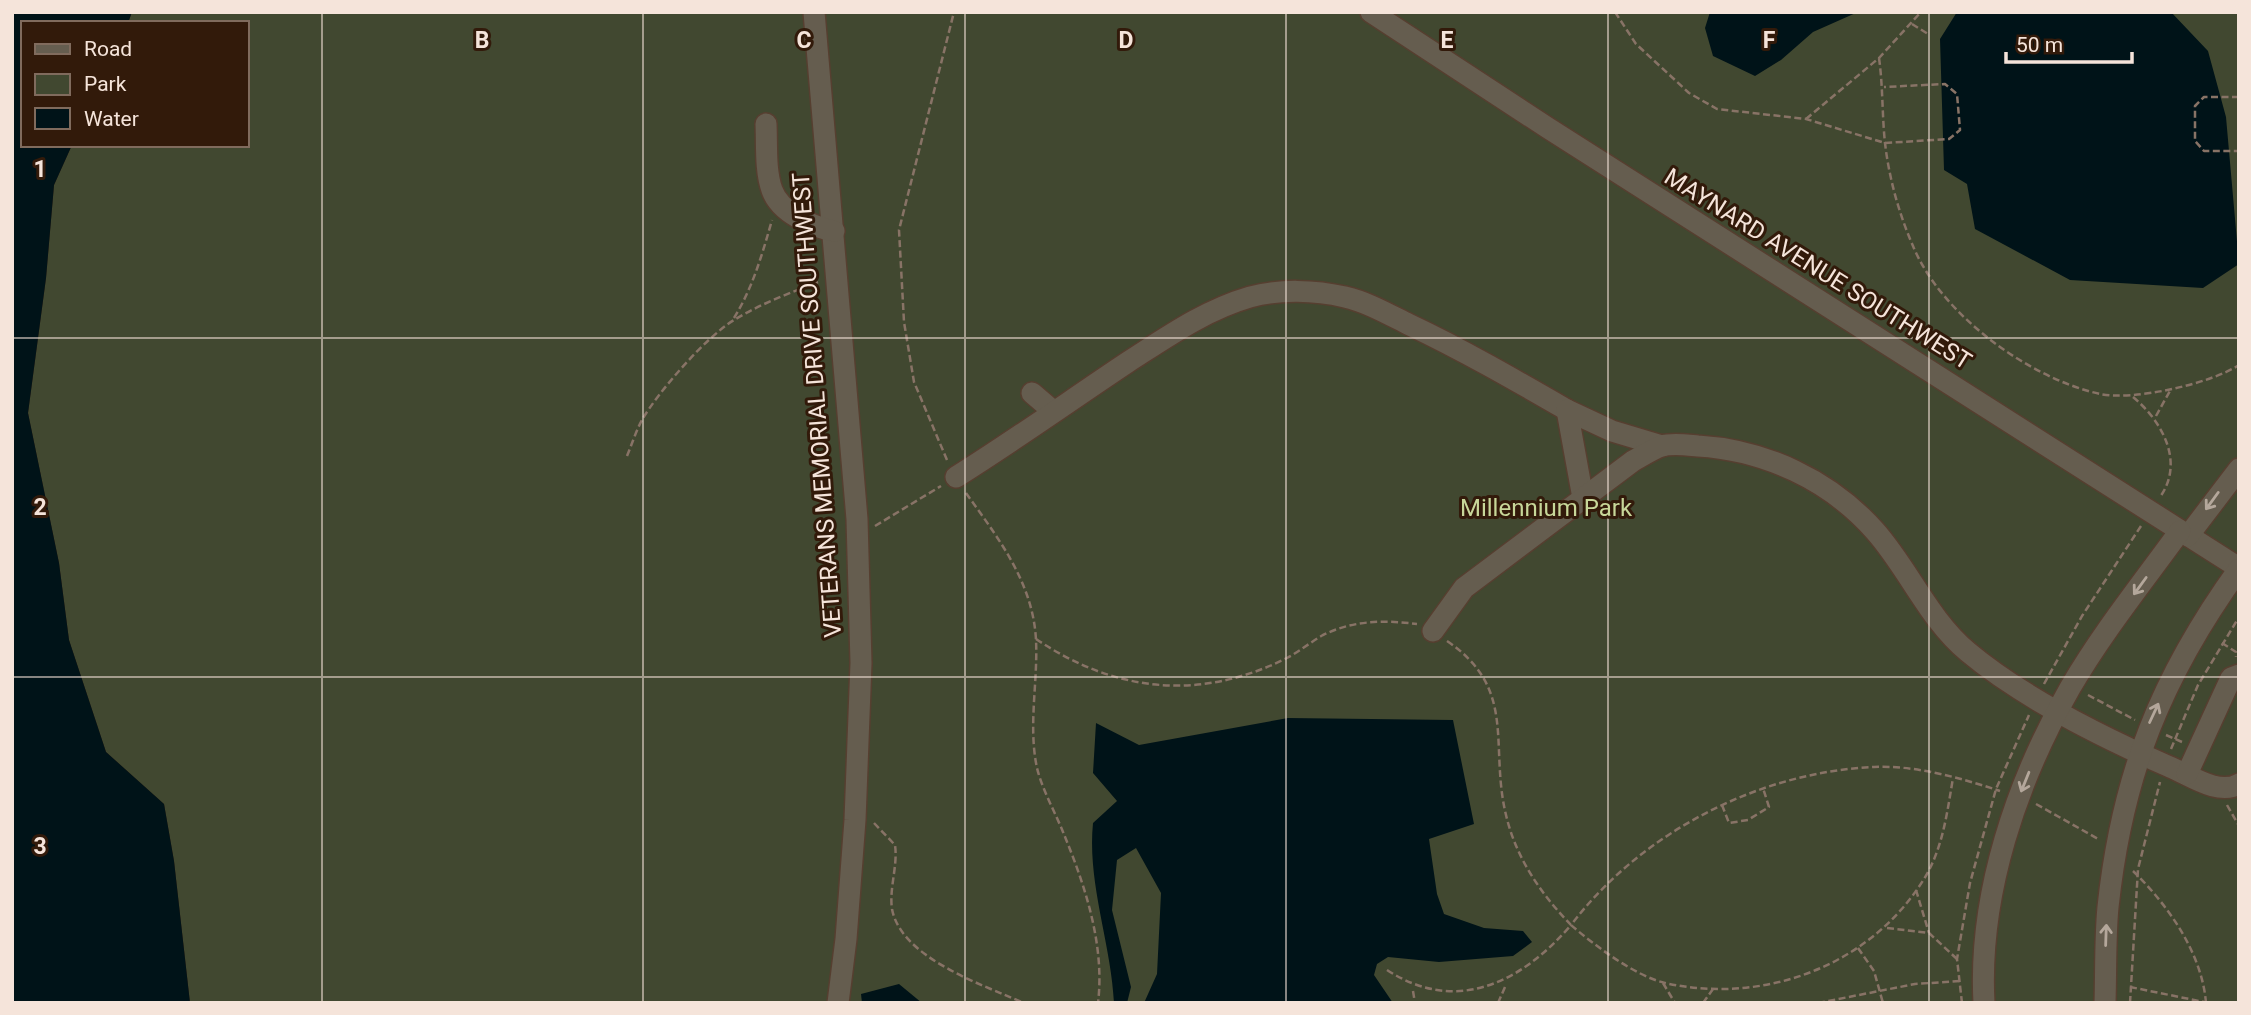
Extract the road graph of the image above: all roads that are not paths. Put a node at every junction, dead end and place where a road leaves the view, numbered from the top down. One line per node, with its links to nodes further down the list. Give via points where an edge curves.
1 (814, 12): 4 (street, VETERANS MEMORIAL DRIVE SOUTHWEST)
2 (1371, 12): 12 (street, MAYNARD AVENUE SOUTHWEST)
3 (766, 124): 4 (street, via 772,191 814,228)
4 (834, 231): 20 (street, VETERANS MEMORIAL DRIVE SOUTHWEST, via 857,533 861,663 855,812)
5 (1032, 393): 7 (street)
6 (1567, 410): 7 (street, via 1464,351 1368,305 1307,292 1251,297 1204,314); 8 (street, via 1604,428); 11 (street)
7 (1053, 411): 10 (street)
8 (1662, 446): 11 (street); 16 (street, via 1721,447 1767,459 1811,478 1851,506 1875,531 1947,631 1968,652)
9 (2239, 469): 12 (street, one-way to 12)
10 (956, 477)
11 (1583, 498): 14 (street, via 1464,589)
12 (2184, 533): 13 (street, MAYNARD AVENUE SOUTHWEST); 16 (street, one-way to 16)
13 (2239, 569): 17 (street, one-way to 13, via 2179,662)
14 (1433, 631)
15 (2239, 675): 18 (street, via 2231,678)
16 (2058, 710): 17 (street); 21 (street, one-way to 21, via 2019,797 1992,895)
17 (2140, 753): 18 (street); 22 (street, one-way to 17, via 2106,929 2115,855)
18 (2187, 774): 19 (street)
19 (2230, 786)
20 (838, 1003)
21 (1984, 1003)
22 (2105, 1003)

